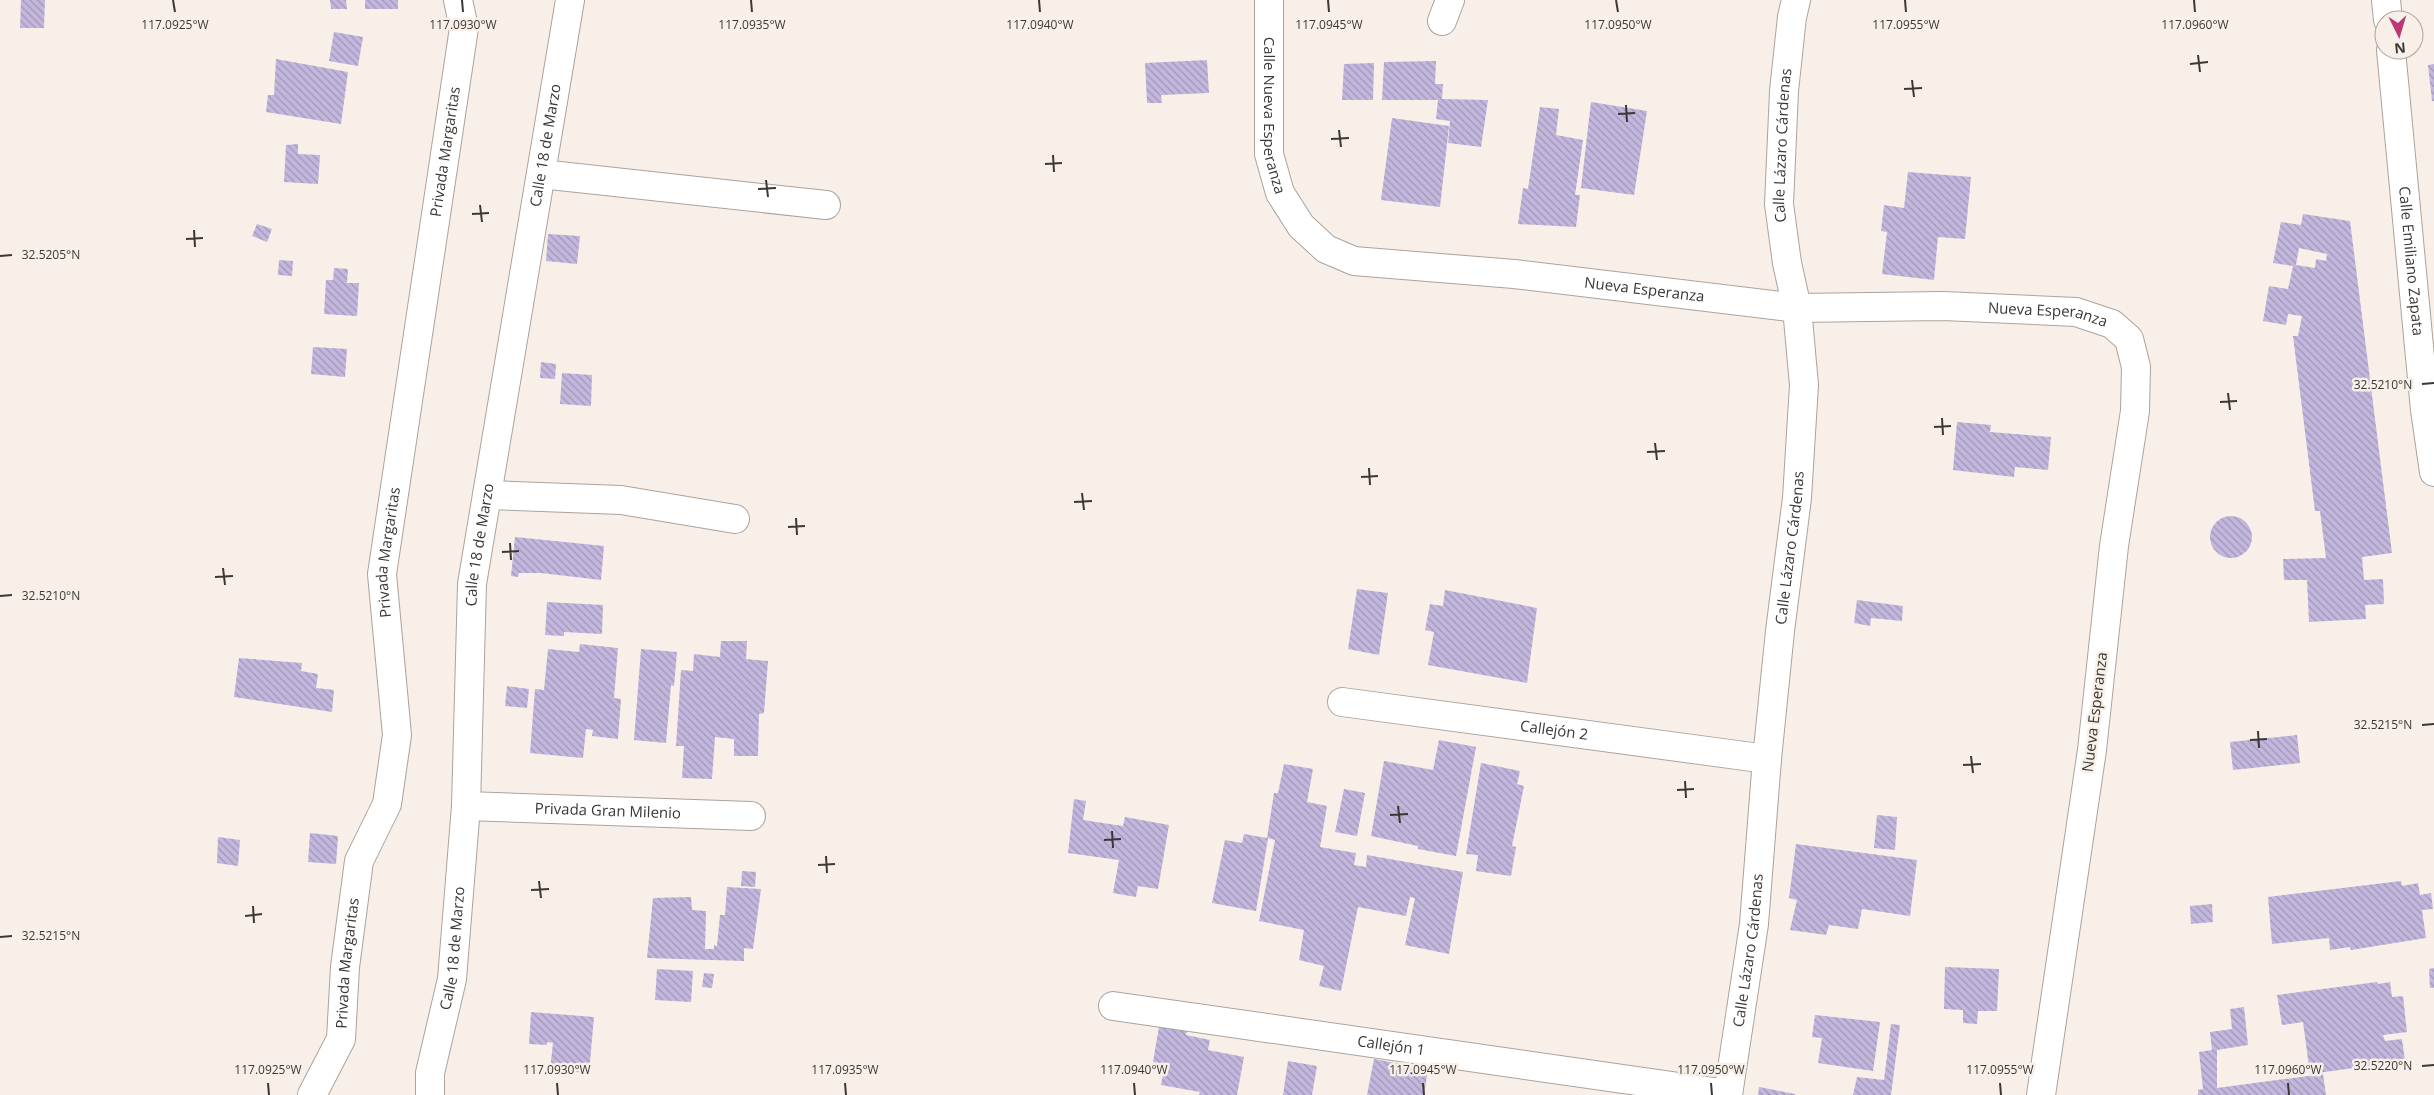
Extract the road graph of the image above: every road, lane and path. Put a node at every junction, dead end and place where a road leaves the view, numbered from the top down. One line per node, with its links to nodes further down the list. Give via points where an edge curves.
1 (458, 0): 18 (street, Privada Margaritas, via 464,28 382,574 397,735 388,804 359,860 345,967 341,1039)
2 (570, 0): 6 (street, Calle 18 de Marzo)
3 (1269, 0): 8 (street, Calle Nueva Esperanza, via 1269,154 1280,193)
4 (1796, 0): 9 (street, Calle Lázaro Cárdenas, via 1784,91 1779,204)
5 (2392, 60): 10 (street, Calle Emiliano Zapata, via 2424,400)
6 (541, 174): 7 (street); 11 (street, Calle 18 de Marzo)
7 (826, 204)
8 (1301, 226): 9 (street, Nueva Esperanza, via 1326,249 1354,261 1514,274)
9 (1797, 308): 14 (street, Calle Lázaro Cárdenas, via 1804,385 1797,498); 21 (street, Nueva Esperanza, via 1943,306 2076,312 2112,324 2129,338 2136,367 2135,411 2114,546 2092,750)
10 (2434, 472)
11 (488, 495): 12 (street, via 621,500); 15 (street, Calle 18 de Marzo, via 472,584)
12 (735, 519)
13 (1342, 702): 14 (street, Callejón 2)
14 (1767, 759): 20 (street, Calle Lázaro Cárdenas, via 1754,924)
15 (466, 806): 16 (street, Privada Gran Milenio); 19 (street, Calle 18 de Marzo, via 452,979 430,1073)
16 (751, 816)
17 (1114, 1006): 20 (street, Callejón 1)
18 (312, 1095)
19 (430, 1095)
20 (1728, 1095)
21 (2041, 1095)

